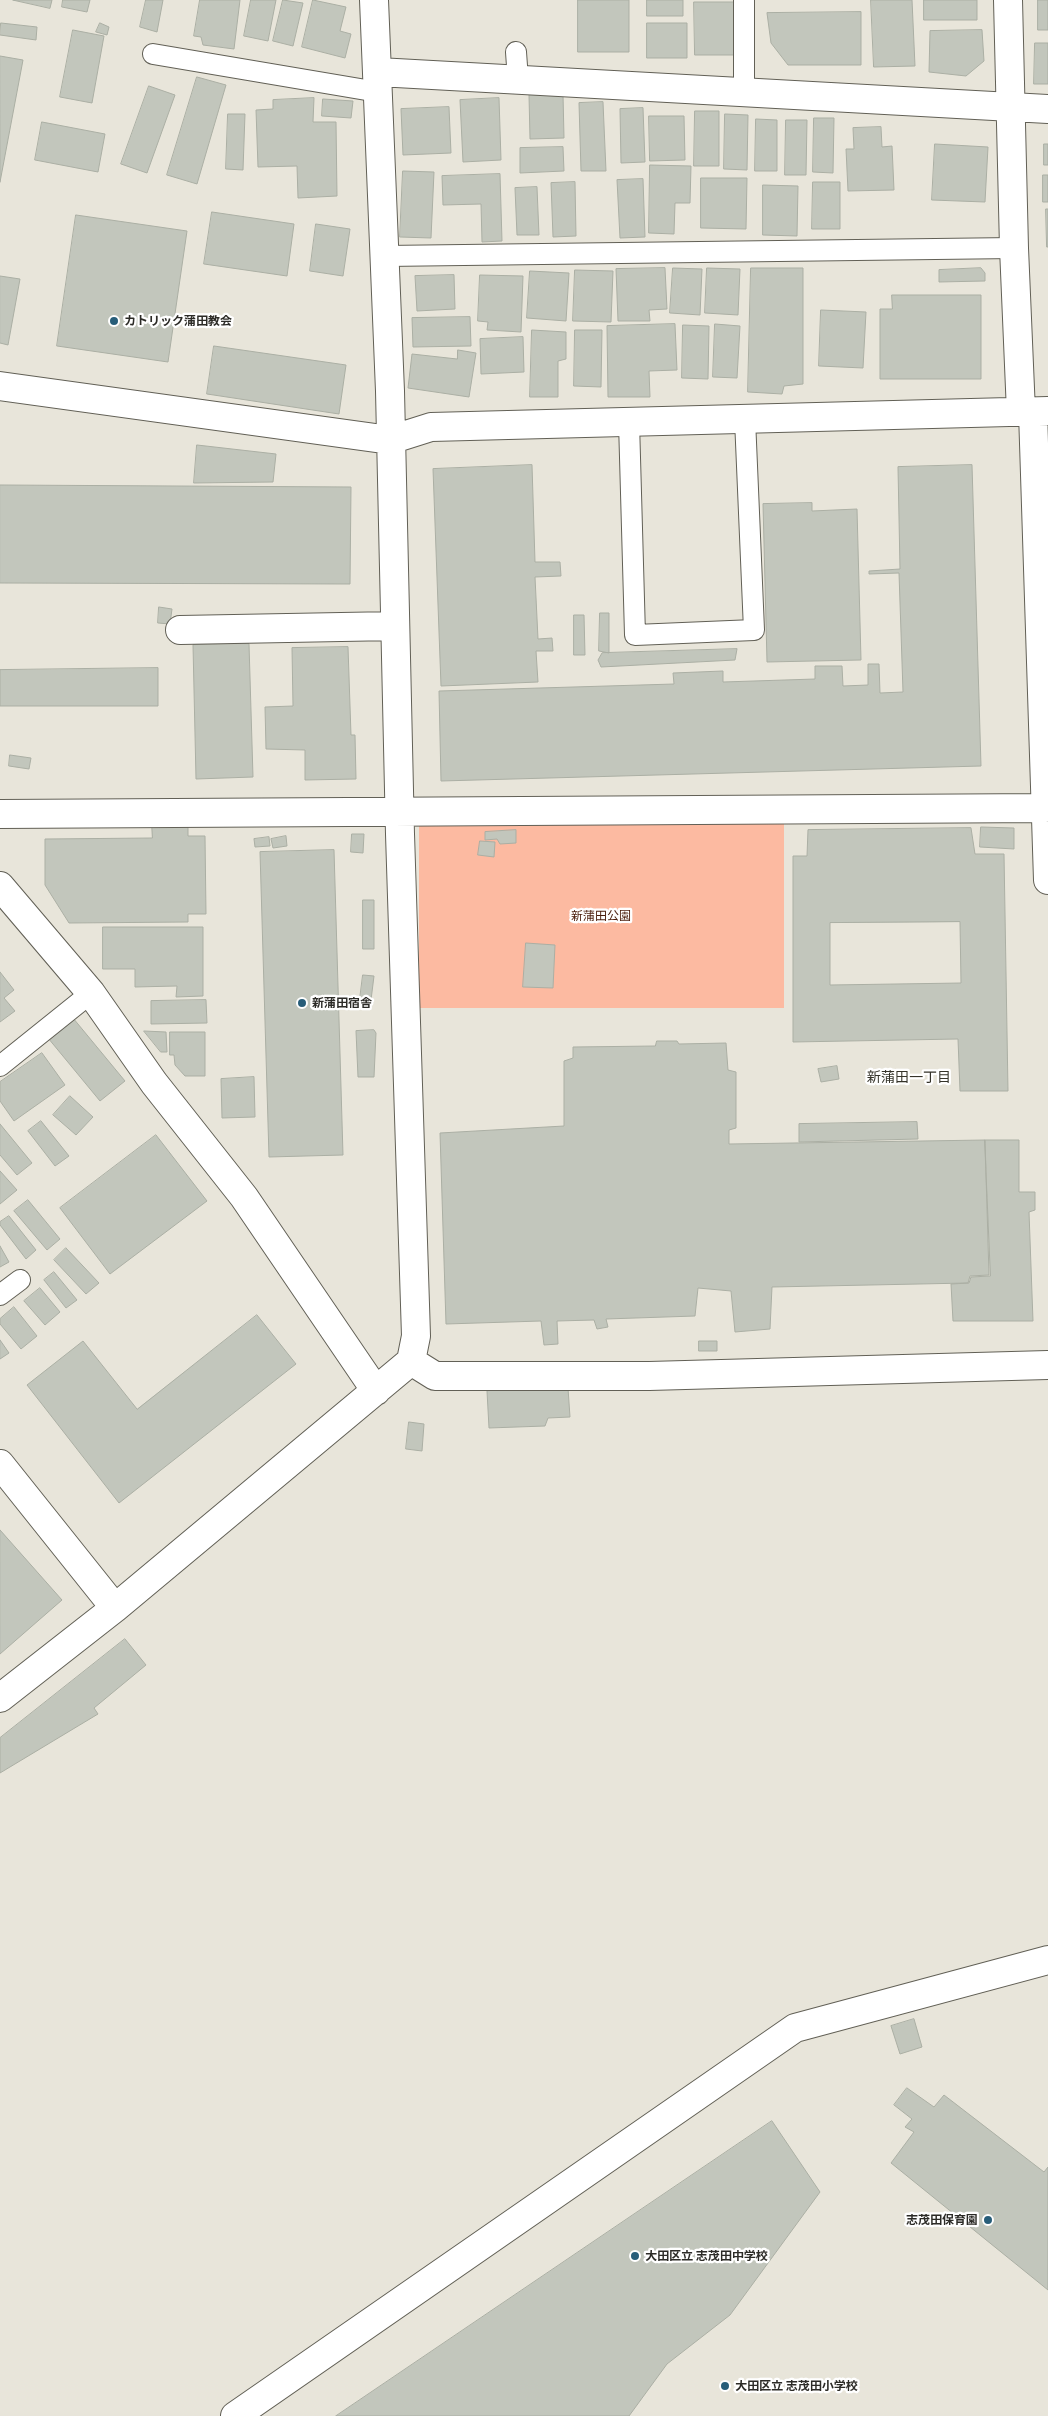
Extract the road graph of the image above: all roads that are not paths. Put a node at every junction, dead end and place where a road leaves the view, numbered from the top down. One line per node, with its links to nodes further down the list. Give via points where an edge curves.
1 (373, 0): 7 (street)
2 (744, 0): 8 (lane)
3 (1008, 0): 9 (street)
4 (516, 52): 6 (lane)
5 (153, 54): 7 (lane)
6 (518, 80): 7 (street); 8 (street)
7 (378, 82): 12 (street)
8 (744, 92): 9 (street)
9 (1011, 107): 10 (street); 11 (street)
10 (1048, 109)
11 (1014, 248): 12 (lane); 14 (street)
12 (385, 256): 17 (street)
13 (0, 386): 17 (street)
14 (1034, 411): 15 (street); 20 (street)
15 (745, 418): 16 (street); 16 (lane, via 754,630 635,635)
16 (629, 422): 17 (street, via 431,427)
17 (390, 440): 18 (street)
18 (395, 626): 19 (street); 21 (street)
19 (180, 630)
20 (1046, 808): 21 (street); 23 (street)
21 (399, 813): 22 (street); 29 (street, via 416,1336)
22 (0, 814)
23 (1048, 880)
24 (0, 886): 25 (street)
25 (91, 994): 26 (lane); 31 (street, via 154,1083 244,1197)
26 (0, 1066)
27 (20, 1280): 28 (lane)
28 (0, 1295)
29 (411, 1361): 30 (street, via 435,1376 649,1376); 31 (street)
30 (1048, 1365)
31 (376, 1391): 33 (street)
32 (0, 1464): 33 (street)
33 (115, 1608): 34 (street)
34 (0, 1698)
35 (1048, 1960): 36 (street, via 795,2028)
36 (235, 2416)

